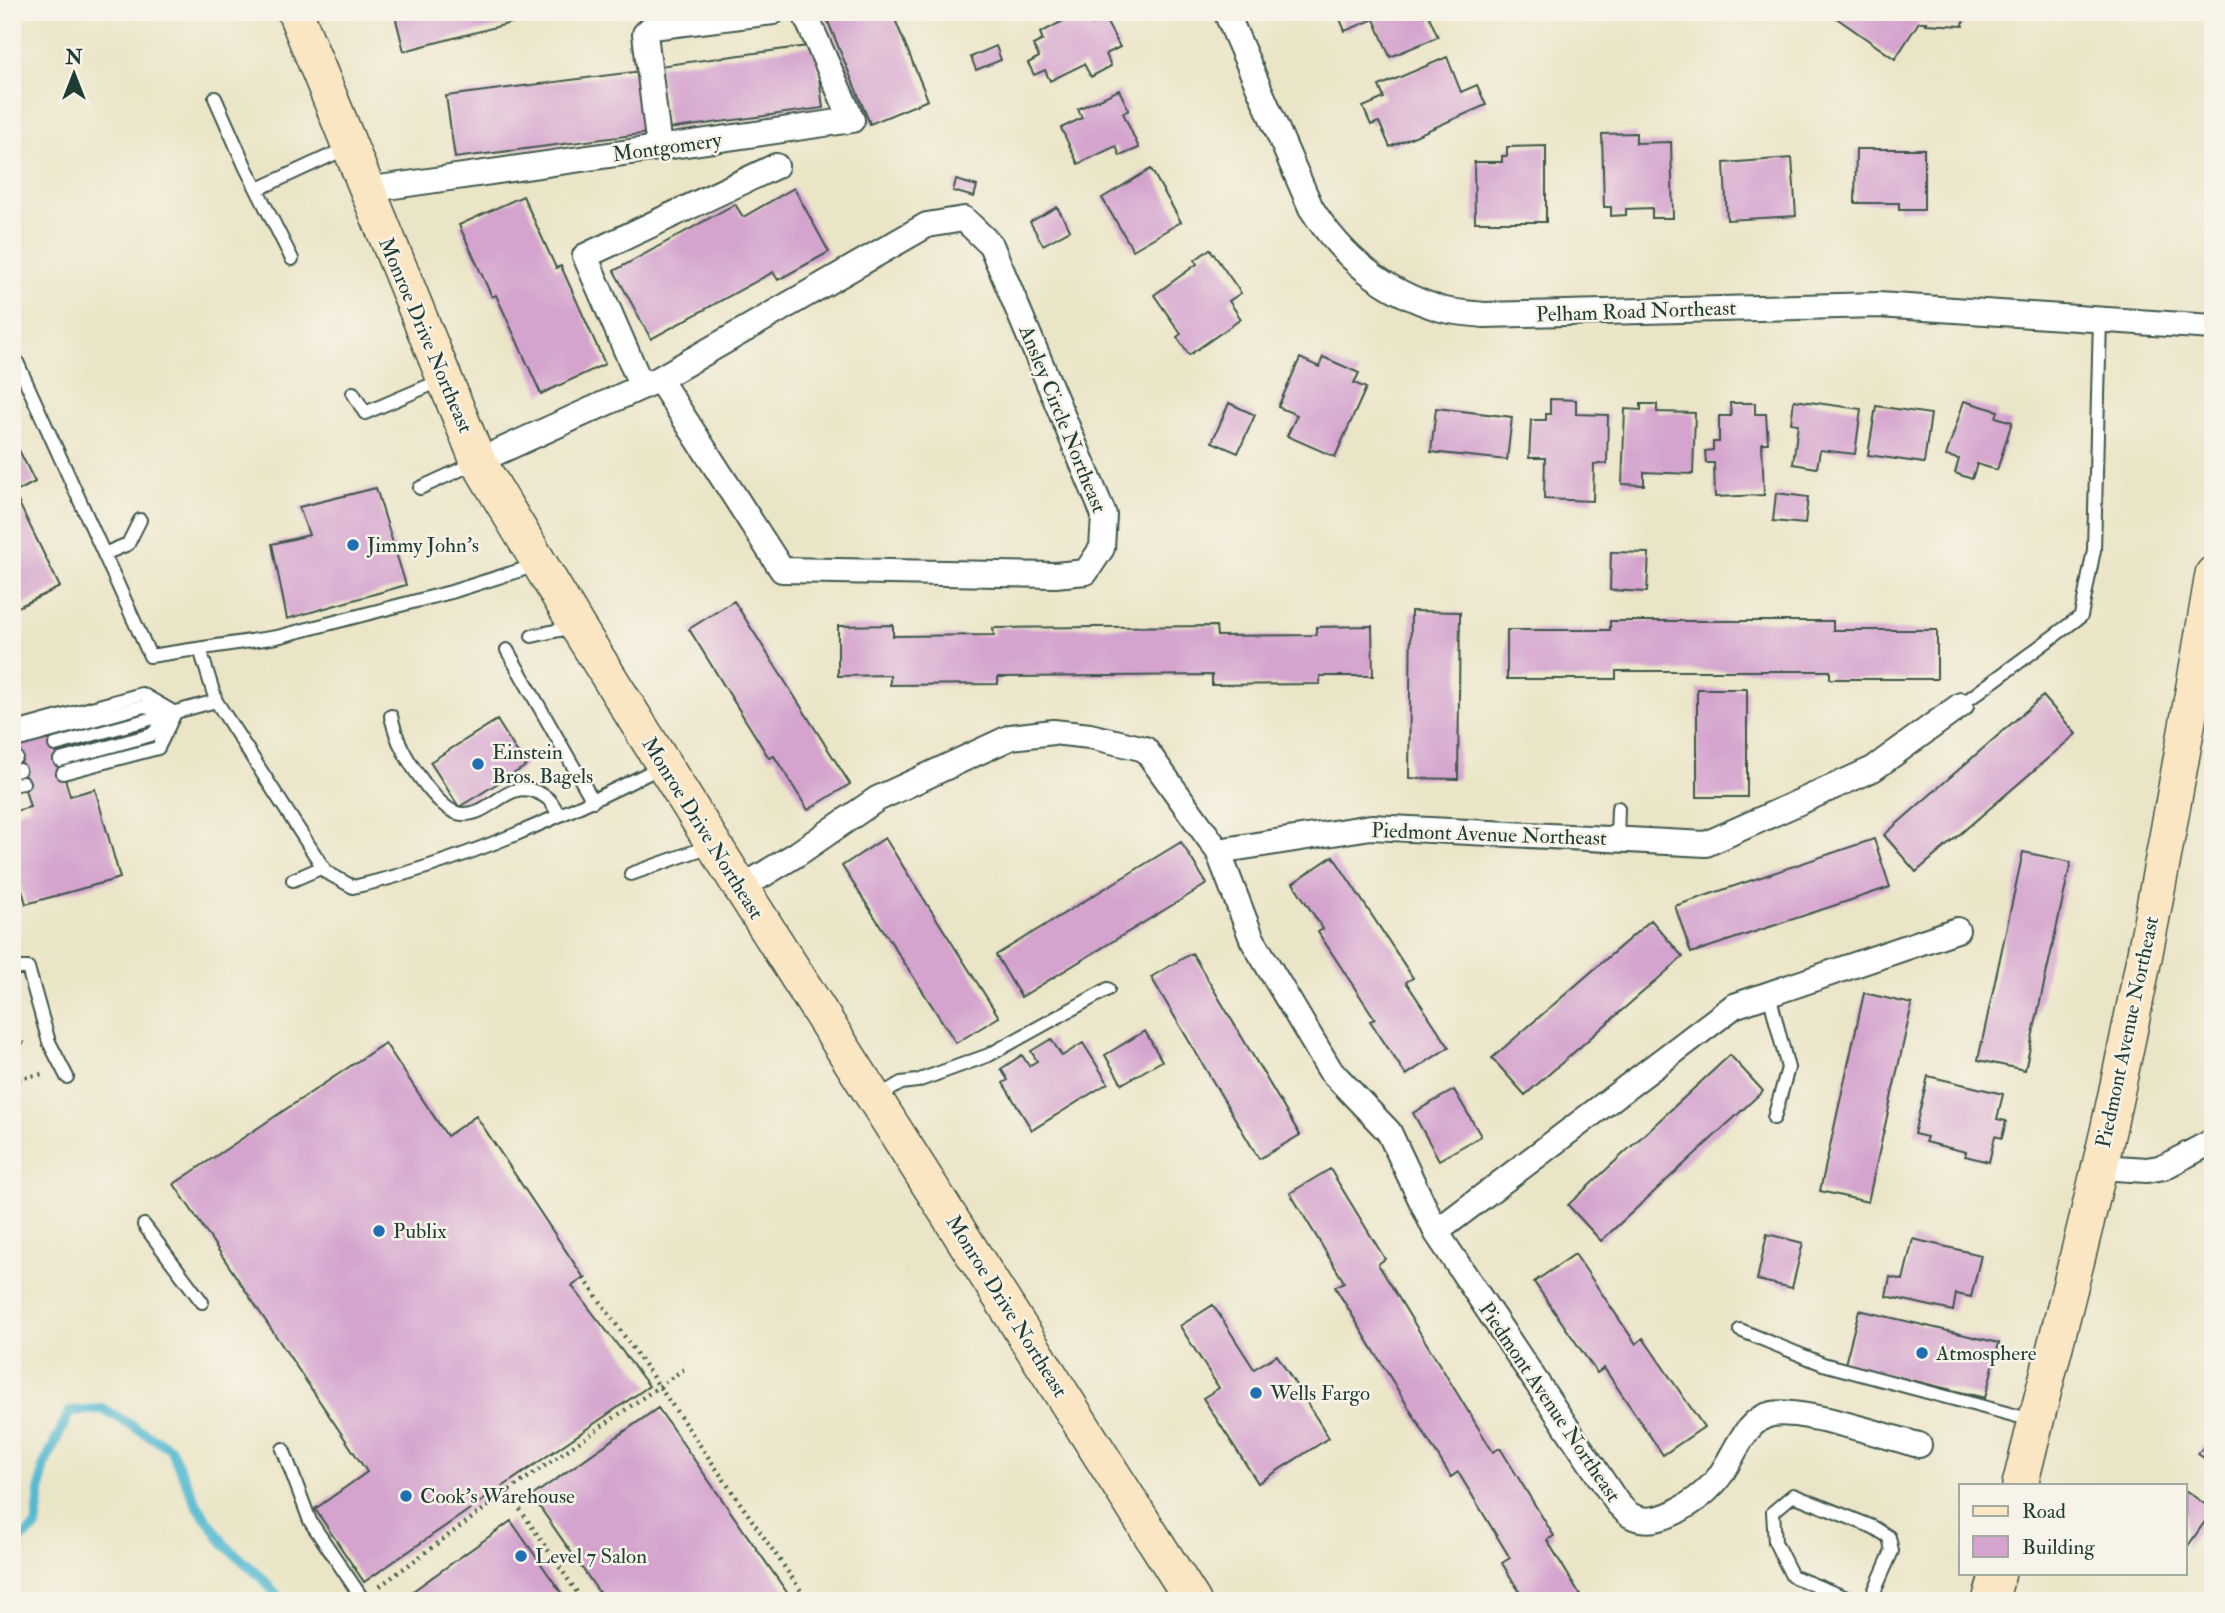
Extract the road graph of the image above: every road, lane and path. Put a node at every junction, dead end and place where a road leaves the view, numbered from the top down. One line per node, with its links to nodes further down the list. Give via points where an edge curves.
1 (295, 12): 6 (main road, Monroe Drive Northeast)
2 (773, 12): 7 (street, via 652,27 645,34)
3 (804, 12): 7 (street, Montgomery, via 852,120)
4 (1226, 12): 12 (street, Pelham Road Northeast, via 1311,208 1329,235 1351,259 1402,294 1443,309 1484,315 1878,305)
5 (215, 99): 9 (lane)
6 (349, 147): 9 (lane); 10 (main road, Monroe Drive Northeast)
7 (659, 148): 10 (street, Montgomery)
8 (776, 166): 16 (street, Ansley Circle Northeast, via 585,256)
9 (258, 190): 11 (lane)
10 (366, 191): 15 (main road, Monroe Drive Northeast)
11 (292, 259)
12 (2101, 319): 13 (street, Pelham Road Northeast); 29 (lane, via 2094,550 2081,616)
13 (2213, 327)
14 (12, 351): 21 (lane)
15 (446, 379): 17 (lane, via 365,413); 18 (main road, Monroe Drive Northeast)
16 (651, 383): 16 (street, Ansley Circle Northeast, via 927,225 964,219 991,245 1104,515 1102,548 1086,572 1055,575 782,570); 18 (street, Ansley Circle Northeast)
17 (353, 393)
18 (478, 461): 19 (lane); 22 (main road, Monroe Drive Northeast)
19 (420, 488)
20 (140, 520): 21 (lane, via 128,544)
21 (104, 554): 26 (lane, via 150,656)
22 (540, 564): 24 (main road, Monroe Drive Northeast); 26 (lane, via 277,637)
23 (2213, 574): 56 (main road, Piedmont Avenue Northeast, via 2176,794)
24 (577, 626): 25 (lane); 35 (main road, Monroe Drive Northeast)
25 (531, 636)
26 (200, 649): 28 (lane)
27 (508, 650): 37 (lane)
28 (216, 701): 30 (lane); 43 (lane)
29 (1961, 705): 40 (street, Piedmont Avenue Northeast, via 1873,769 1706,844)
30 (175, 713): 32 (lane, via 142,694); 33 (lane, via 144,706); 34 (lane); 36 (lane, via 151,735)
31 (391, 716): 39 (lane, via 399,743 425,785 447,809 461,815 476,813 513,789 528,788 550,798)
32 (12, 730)
33 (12, 742)
34 (55, 745)
35 (664, 766): 37 (lane); 41 (main road, Monroe Drive Northeast)
36 (61, 767)
37 (593, 801): 39 (lane)
38 (1618, 808): 40 (lane)
39 (558, 814): 43 (lane, via 396,878 353,887)
40 (1617, 839): 42 (street, Piedmont Avenue Northeast, via 1371,827)
41 (714, 845): 44 (lane); 46 (main road, Monroe Drive Northeast)
42 (1218, 851): 46 (street, via 1145,749 1053,732 1011,737 877,799); 58 (street, via 1252,939 1330,1070 1389,1132)
43 (323, 867): 45 (lane)
44 (631, 874)
45 (293, 880)
46 (741, 888): 53 (main road, Monroe Drive Northeast)
47 (1957, 930): 50 (street)
48 (12, 968): 51 (lane, via 28,968 49,1042)
49 (1108, 989): 53 (lane, via 989,1055 901,1083)
50 (1769, 995): 54 (lane, via 1788,1068); 58 (street, via 1734,1006)
51 (64, 1073): 52 (path)
52 (12, 1080)
53 (875, 1099): 75 (main road, Monroe Drive Northeast)
54 (1774, 1118)
55 (2213, 1141): 56 (street, via 2164,1167)
56 (2099, 1167): 64 (main road, Piedmont Avenue Northeast)
57 (144, 1225): 60 (lane)
58 (1436, 1232): 65 (street, Piedmont Avenue Northeast, via 1618,1504 1631,1516 1666,1517 1686,1506 1715,1481 1756,1421 1770,1414 1798,1413)
59 (584, 1278): 63 (path)
60 (202, 1302)
61 (1740, 1331): 64 (lane, via 1823,1364)
62 (687, 1367): 63 (path)
63 (658, 1387): 68 (path); 74 (path)
64 (2036, 1421): 67 (main road, Piedmont Avenue Northeast)
65 (1919, 1445)
66 (283, 1449): 71 (lane, via 310,1521)
67 (2020, 1484)
68 (508, 1492): 71 (path); 73 (path)
69 (1998, 1574): 78 (main road)
70 (12, 1590): 72 (path)
71 (363, 1600)
72 (17, 1601)
73 (583, 1601)
74 (808, 1601)
75 (1193, 1601)
76 (1854, 1601): 77 (lane, via 1792,1576 1775,1542 1773,1512 1793,1495 1889,1537 1892,1551)
77 (1870, 1601)
78 (1990, 1601)

